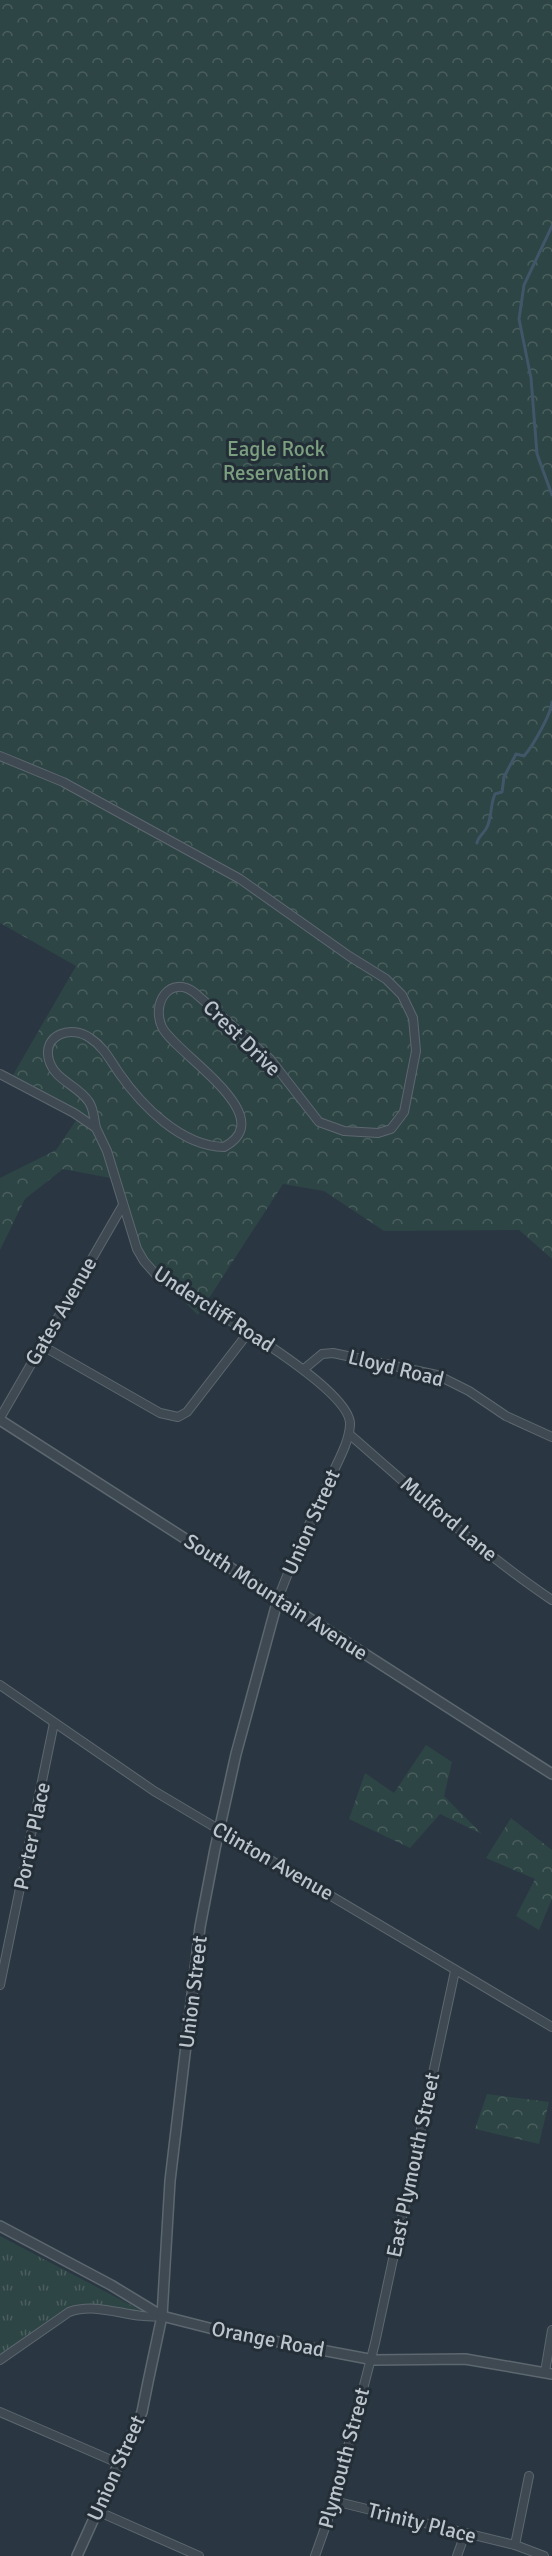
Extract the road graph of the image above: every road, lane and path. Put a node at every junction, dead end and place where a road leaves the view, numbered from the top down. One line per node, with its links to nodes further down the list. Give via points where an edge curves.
1 (0, 756): 3 (street, Crest Drive, via 63,782 240,879 386,979 402,995 413,1018 416,1051 404,1112 398,1122 378,1133 344,1131 319,1122 270,1059 195,993 174,987 166,992 159,1006 163,1029 235,1101 239,1131 224,1147 185,1136 141,1100 107,1053 91,1038 82,1033 60,1033 47,1050 50,1062 56,1074 90,1103)
2 (0, 1074): 3 (street)
3 (96, 1128): 4 (street, Undercliff Road)
4 (123, 1205): 5 (street, Undercliff Road, via 137,1249 159,1278); 6 (street, Gates Avenue)
5 (248, 1333): 6 (street, via 187,1412 178,1417 160,1413); 7 (street, Undercliff Road)
6 (41, 1345): 8 (street, Gates Avenue)
7 (304, 1369): 9 (street, Undercliff Road, via 349,1414); 10 (street, Lloyd Road, via 322,1354 333,1353 437,1376 469,1391 506,1416)
8 (0, 1419): 11 (street, South Mountain Avenue)
9 (349, 1434): 11 (street, Union Street); 12 (street, Mulford Lane, via 444,1516)
10 (552, 1437)
11 (279, 1599): 15 (street, South Mountain Avenue); 16 (street, Union Street)
12 (552, 1600)
13 (0, 1685): 14 (street, Clinton Avenue)
14 (54, 1723): 16 (street, Clinton Avenue, via 154,1791); 18 (street, Porter Place)
15 (552, 1774)
16 (219, 1829): 17 (street, Clinton Avenue); 21 (street, Union Street, via 200,1927 172,2164)
17 (455, 1971): 19 (street, Clinton Avenue); 23 (street, East Plymouth Street)
18 (0, 1984)
19 (552, 2027)
20 (0, 2226): 21 (street)
21 (162, 2316): 23 (street, Orange Road); 24 (street, Orange Road, via 146,2318 81,2308 69,2312); 27 (street, Union Street, via 142,2412)
22 (552, 2330): 25 (street)
23 (370, 2359): 25 (street, Orange Road, via 465,2359); 29 (street, Plymouth Street)
24 (0, 2360)
25 (549, 2373)
26 (0, 2412): 27 (street)
27 (118, 2463): 30 (street, Union Street)
28 (529, 2476): 32 (street)
29 (334, 2501): 31 (street, Trinity Place); 35 (street, Plymouth Street)
30 (97, 2511): 33 (street, Union Street); 34 (street)
31 (465, 2534): 32 (street, Trinity Place); 36 (street)
32 (515, 2545): 37 (street, Trinity Place)
33 (77, 2556)
34 (200, 2556)
35 (315, 2556)
36 (457, 2556)
37 (544, 2556)

